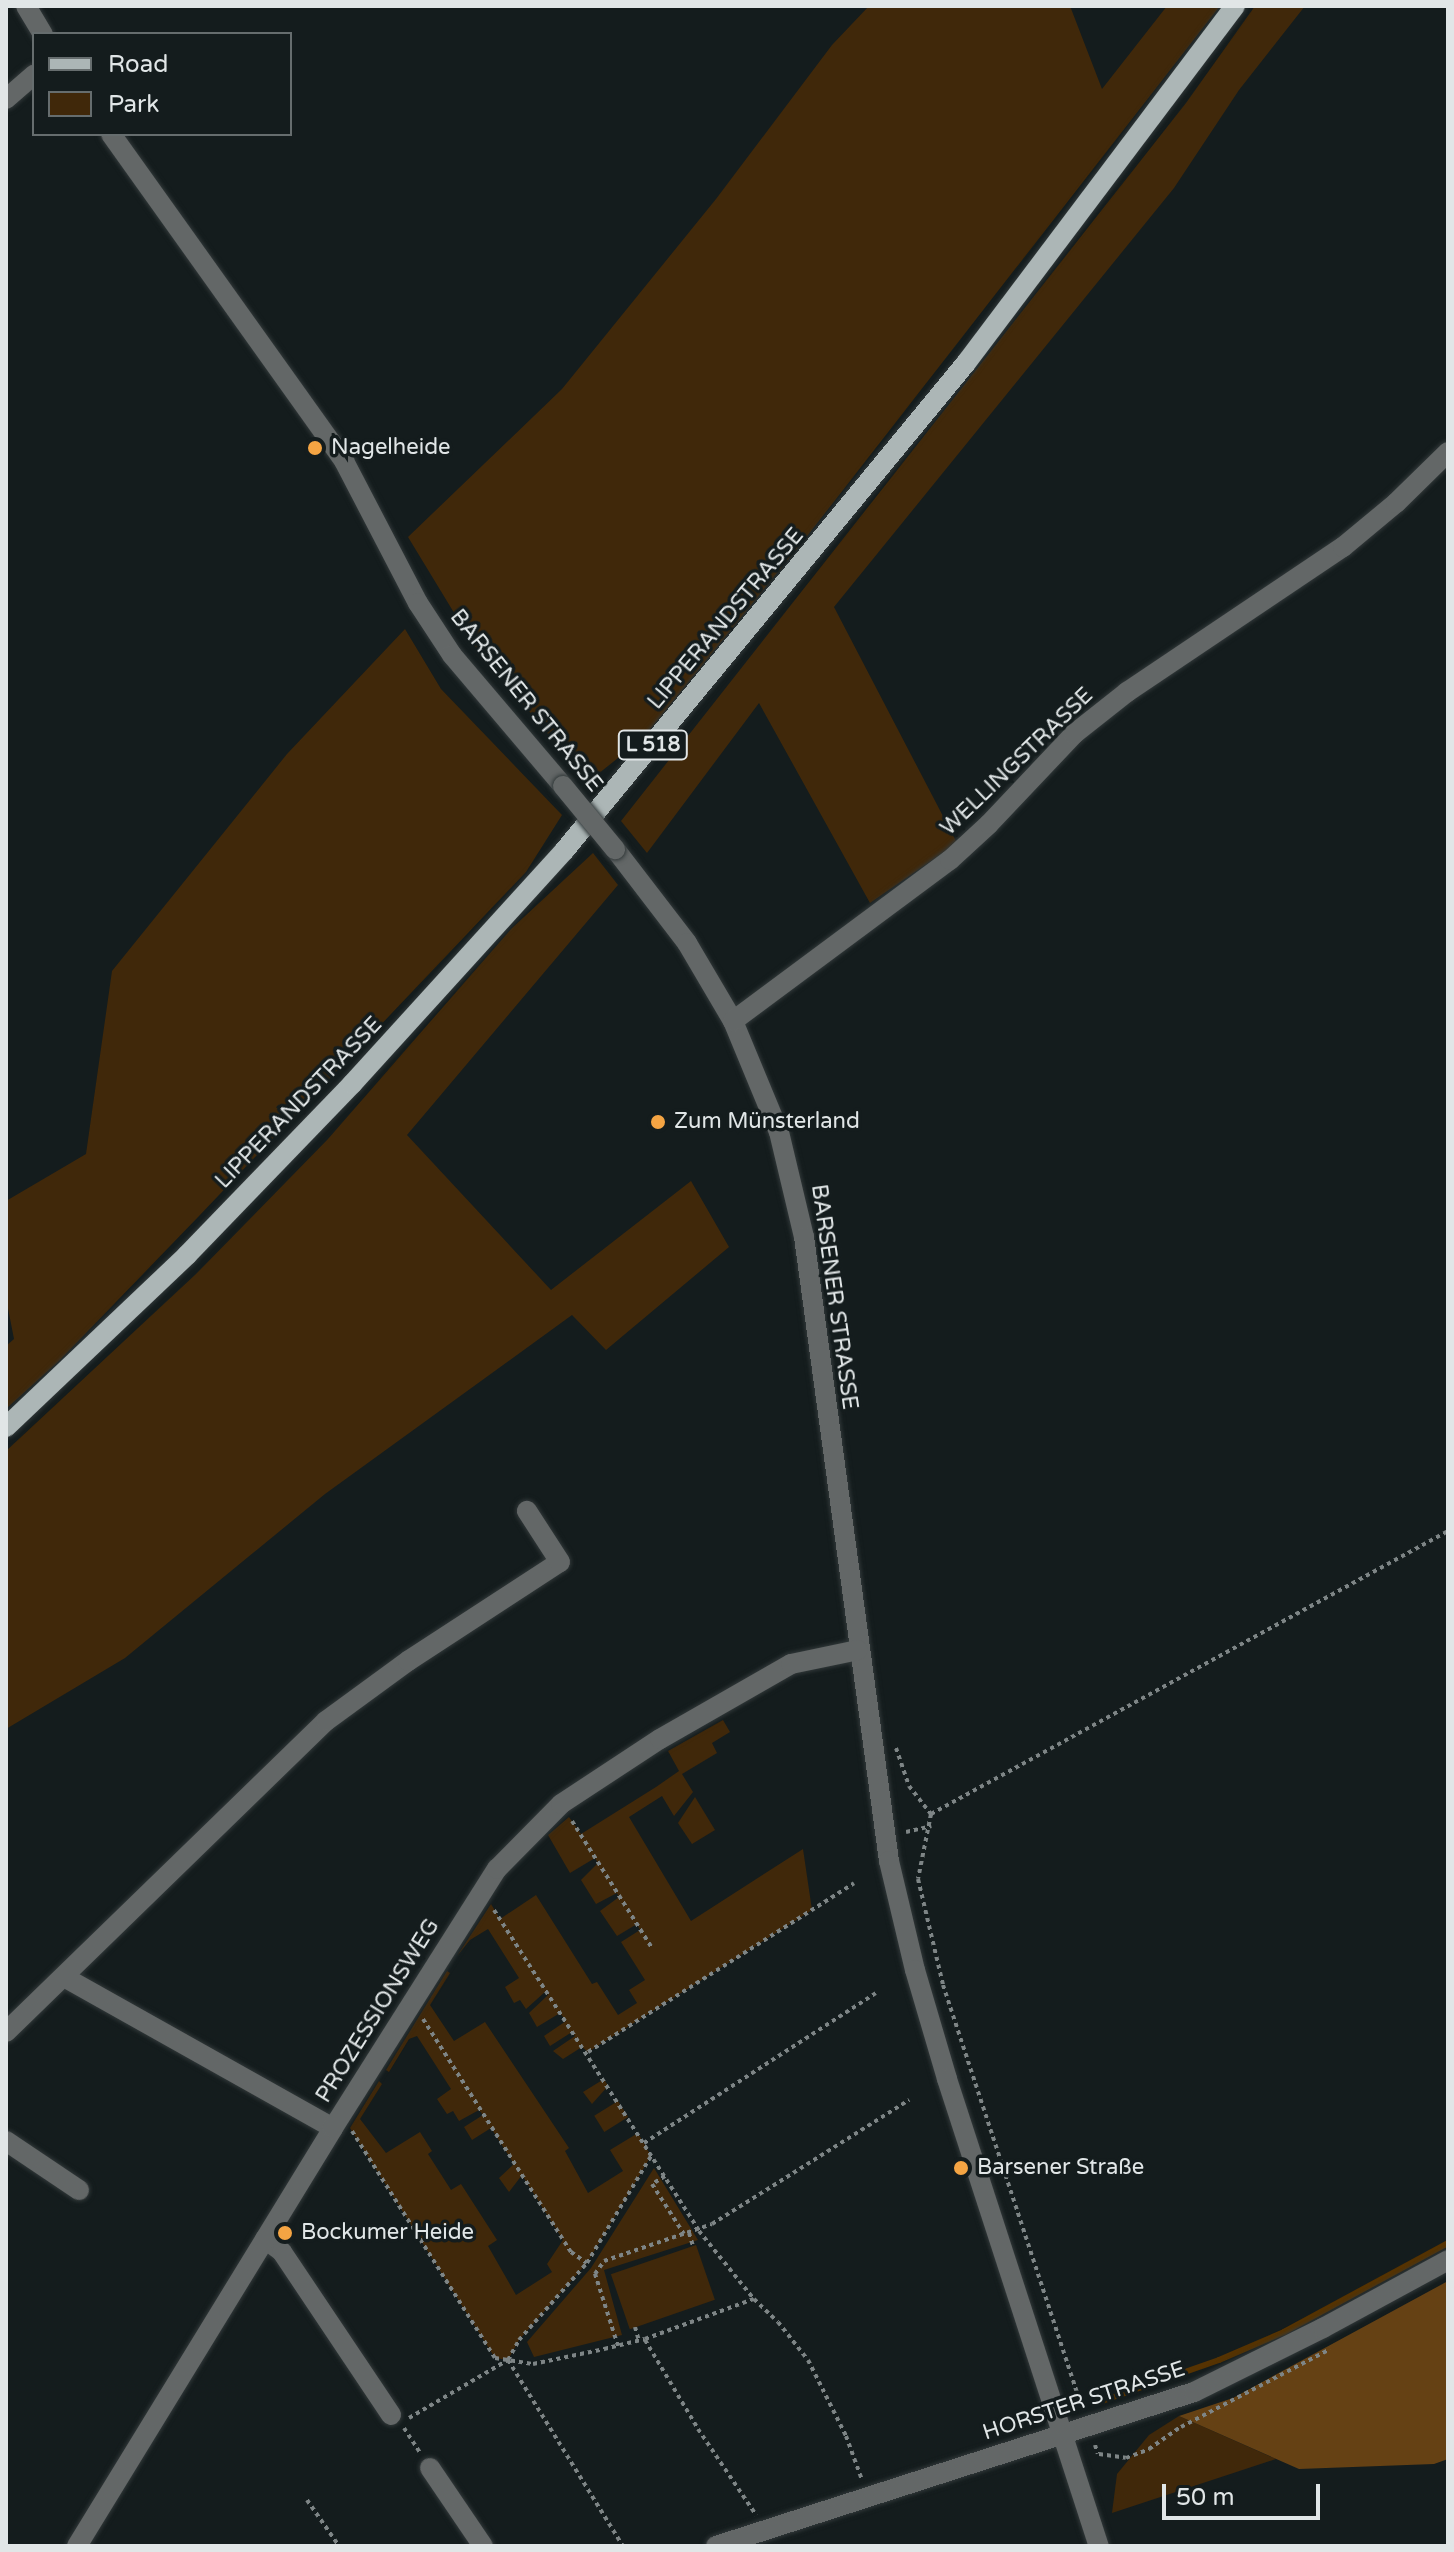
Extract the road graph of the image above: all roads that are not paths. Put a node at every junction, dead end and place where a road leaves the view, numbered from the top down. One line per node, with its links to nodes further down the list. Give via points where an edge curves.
1 (26, 6): 3 (street)
2 (1235, 6): 9 (main road, LIPPERANDSTRASSE / L 518, via 966,363 564,851 187,1255)
3 (42, 32)
4 (32, 77): 5 (street)
5 (6, 99)
6 (112, 136): 8 (street, BARSENER STRASSE, bridge, via 344,461 418,603 452,655 615,849 687,943)
7 (1448, 452): 8 (street, WELLINGSTRASSE, via 1343,547 1127,692 1074,734 950,860)
8 (733, 1021): 11 (street, BARSENER STRASSE, via 779,1132 804,1237)
9 (6, 1427)
10 (527, 1511): 12 (street, via 560,1562 326,1721)
11 (858, 1650): 14 (street, PROZESSIONSWEG, via 808,1658 774,1672 561,1804 515,1849 478,1896); 20 (street, BARSENER STRASSE, via 885,1837 915,1970)
12 (64, 1977): 13 (street); 14 (street)
13 (6, 2032)
14 (335, 2124): 17 (street, PROZESSIONSWEG)
15 (6, 2141): 16 (street)
16 (79, 2190)
17 (265, 2239): 19 (street, via 282,2252); 22 (street, PROZESSIONSWEG)
18 (1448, 2260): 20 (street, HORSTER STRASSE, via 1221,2381)
19 (391, 2415)
20 (1063, 2433): 24 (street, HORSTER STRASSE); 25 (street, BARSENER STRASSE)
21 (430, 2468): 23 (street)
22 (77, 2546)
23 (483, 2546)
24 (716, 2546)
25 (1099, 2546)

